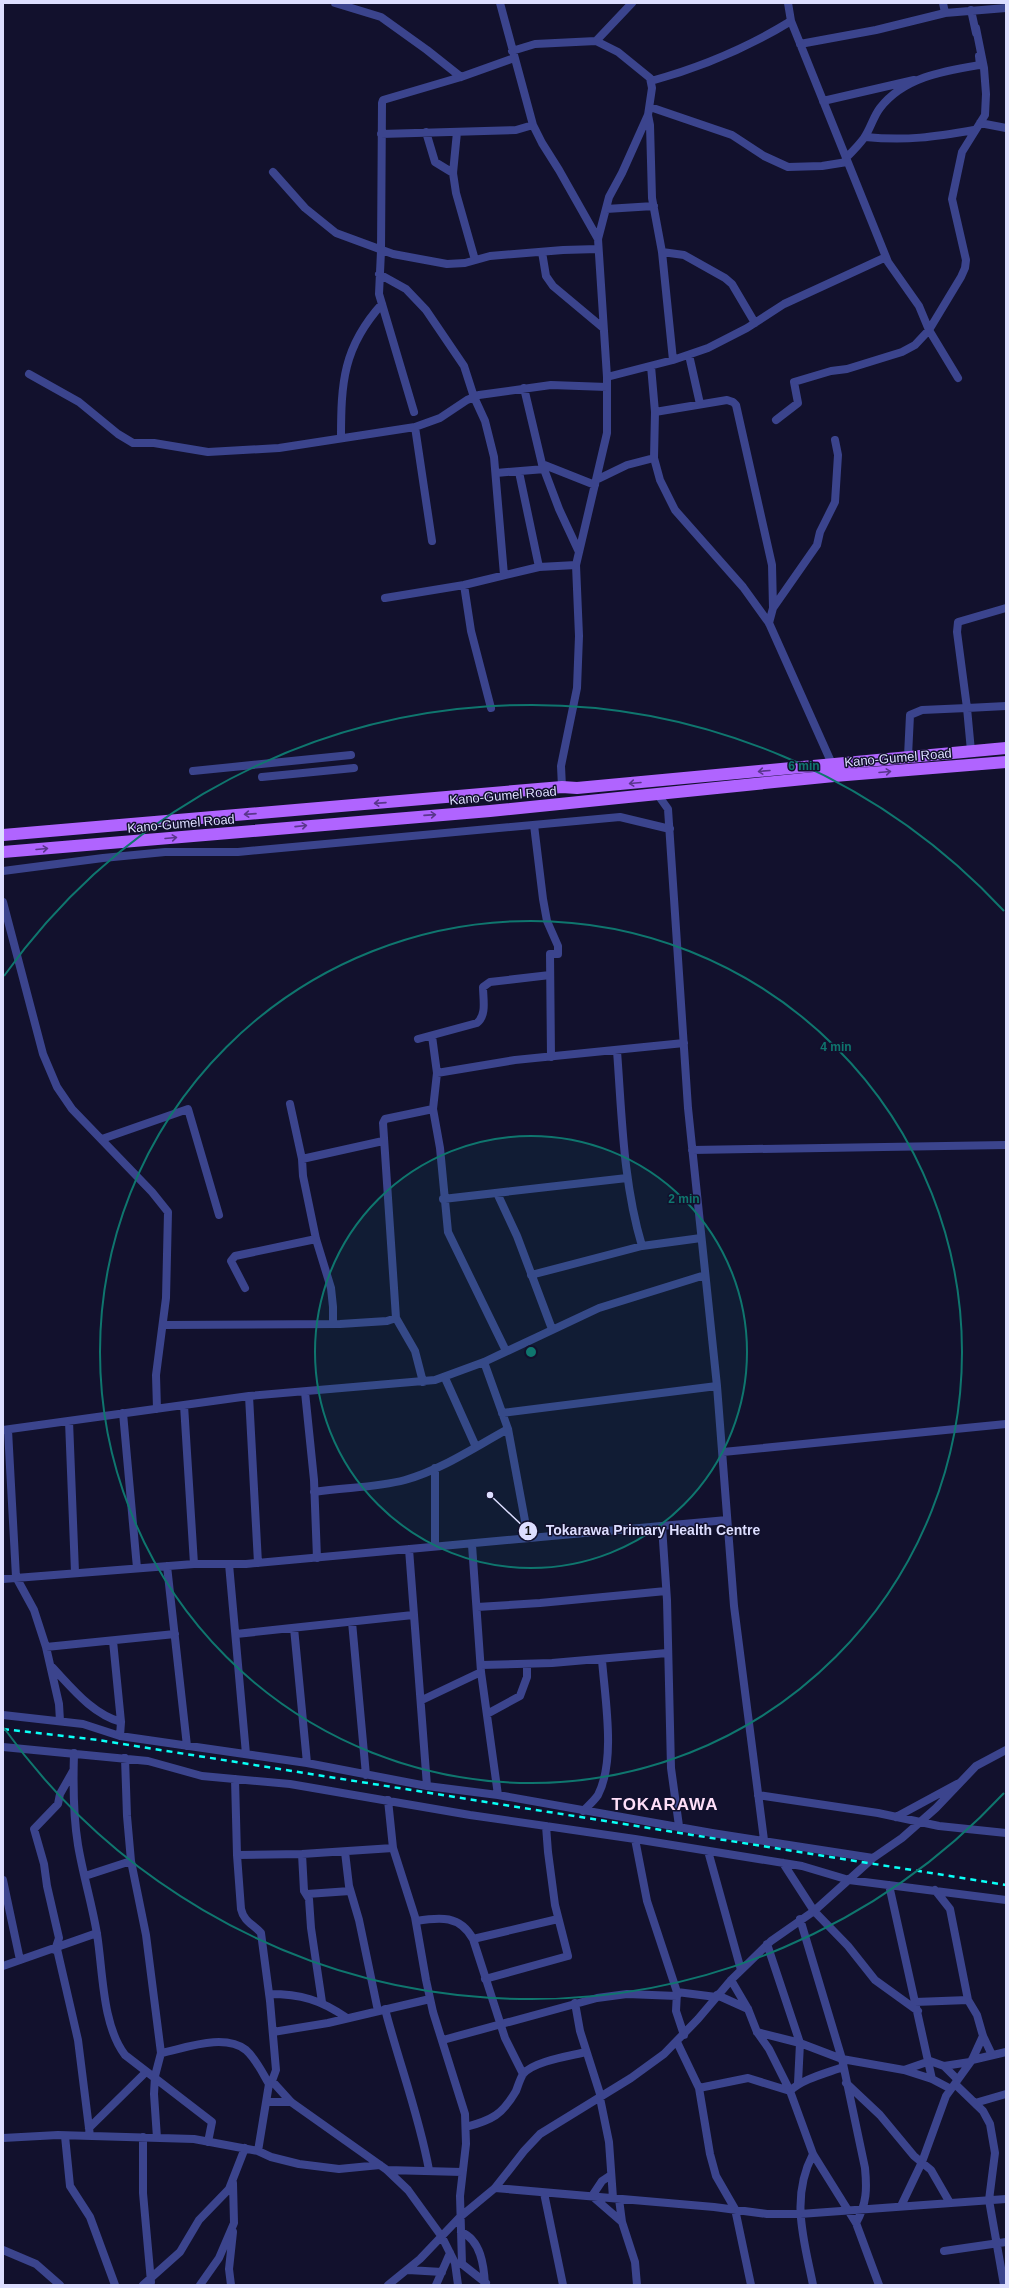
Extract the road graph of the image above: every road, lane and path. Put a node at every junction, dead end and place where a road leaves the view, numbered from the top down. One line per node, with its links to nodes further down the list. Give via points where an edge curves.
1 (335, 3): 15 (street, via 381,17)
2 (500, 3): 13 (street)
3 (632, 3): 11 (street)
4 (788, 3): 9 (street)
5 (943, 3): 8 (street)
6 (1006, 8): 7 (street)
7 (971, 10): 8 (street); 10 (street)
8 (945, 14): 12 (street)
9 (791, 21): 12 (street); 17 (street, via 758,41 708,64)
10 (976, 28): 14 (street); 16 (street, via 980,65 942,71)
11 (596, 41): 13 (street, via 535,44); 17 (street, via 618,52)
12 (800, 44): 18 (street)
13 (513, 55): 15 (street); 20 (street)
14 (984, 68): 16 (street); 21 (street, via 985,115)
15 (461, 77): 25 (street, via 386,97 381,108)
16 (922, 78): 18 (street); 26 (street, via 890,98 874,117)
17 (651, 81): 19 (street)
18 (823, 101): 27 (street)
19 (649, 111): 27 (street, via 732,134 764,156 788,168 822,166); 30 (street); 31 (street, via 609,197)
20 (533, 125): 24 (street, via 516,130); 32 (street)
21 (977, 126): 22 (street); 26 (street, via 922,139 893,140); 43 (street, via 962,152 952,199 963,244 965,268)
22 (1006, 128)
23 (426, 132): 24 (street); 25 (street); 29 (street, via 435,162)
24 (458, 132): 29 (street)
25 (381, 134): 34 (street)
26 (865, 137): 27 (street)
27 (846, 160): 37 (street)
28 (273, 172): 34 (street, via 325,226)
29 (454, 173): 38 (street, via 456,193)
30 (654, 206): 31 (street); 36 (street)
31 (606, 209): 32 (street)
32 (598, 239): 33 (street)
33 (598, 249): 35 (street); 42 (street)
34 (381, 251): 38 (street, via 447,264); 39 (street)
35 (542, 252): 38 (street, via 490,256); 42 (street, via 546,276 553,286)
36 (662, 252): 41 (street, via 684,255 724,278 736,291); 45 (street)
37 (886, 257): 41 (street, via 784,304); 43 (street, via 919,306)
38 (475, 260)
39 (379, 274): 40 (street); 52 (street, via 406,289 426,310 464,366)
40 (382, 304): 54 (street); 58 (street, via 361,331 345,369 341,395)
41 (755, 323): 44 (street)
42 (602, 327): 48 (street)
43 (929, 330): 49 (street); 56 (street, via 916,345 902,352 847,370 831,371 794,382 798,403)
44 (690, 355): 45 (street); 53 (street)
45 (673, 360): 46 (street)
46 (651, 366): 48 (street); 55 (street)
47 (29, 374): 58 (street, via 79,402 133,443 154,443 208,452 279,448)
48 (607, 377): 50 (street)
49 (958, 378)
50 (607, 387): 51 (street, via 551,385); 64 (street, via 607,433)
51 (524, 388): 52 (street); 61 (street)
52 (474, 397): 57 (street, via 440,418); 63 (street, via 485,421)
53 (700, 404): 55 (street); 72 (street, via 727,400 736,405 772,565)
54 (414, 412)
55 (655, 412): 60 (street)
56 (776, 420)
57 (415, 428): 58 (street); 65 (street)
58 (341, 438)
59 (835, 440): 72 (street, via 838,455 835,502 820,532 817,545)
60 (654, 458): 64 (street, via 627,466); 74 (street, via 660,480 675,510 743,587)
61 (544, 466): 62 (street); 64 (street); 66 (street, via 559,509)
62 (519, 472): 63 (street); 68 (street)
63 (496, 473): 69 (street)
64 (595, 483): 66 (street)
65 (432, 541)
66 (579, 552): 67 (street)
67 (576, 565): 68 (street); 89 (street, via 579,636 577,688 561,766)
68 (539, 567): 69 (street)
69 (504, 575): 70 (street)
70 (464, 585): 71 (street); 76 (street, via 471,631)
71 (385, 598)
72 (772, 608): 74 (street)
73 (1006, 608): 77 (street, via 958,622 957,632)
74 (769, 623): 84 (street)
75 (1006, 706): 77 (street)
76 (491, 708)
77 (967, 708): 79 (street); 82 (street, via 922,710 910,715)
78 (1006, 748): 79 (main road, Kano-Gumel Road)
79 (971, 751): 81 (main road, Kano-Gumel Road)
80 (351, 755): 87 (street)
81 (935, 755): 82 (main road, Kano-Gumel Road); 86 (main road)
82 (908, 756): 84 (main road, Kano-Gumel Road)
83 (1006, 762): 86 (main road, Kano-Gumel Road)
84 (832, 764): 89 (main road, Kano-Gumel Road, one-way to 89)
85 (354, 768): 88 (street)
86 (936, 768): 90 (main road, Kano-Gumel Road, one-way to 86)
87 (193, 771)
88 (262, 777)
89 (562, 788): 91 (main road, Kano-Gumel Road, one-way to 91)
90 (658, 795): 93 (main road, Kano-Gumel Road, one-way to 90); 94 (street, via 668,808)
91 (282, 812): 93 (main road); 95 (main road, Kano-Gumel Road, one-way to 95)
92 (534, 825): 94 (street, via 620,817); 97 (street, via 238,852 165,852); 99 (street, via 547,921 558,946 558,954 550,954)
93 (282, 828): 96 (main road, Kano-Gumel Road, one-way to 93)
94 (670, 829): 102 (street)
95 (3, 835)
96 (3, 852)
97 (3, 871)
98 (3, 902): 108 (street, via 38,1036 50,1070 62,1096)
99 (550, 975): 100 (street, via 490,982 483,987 483,1012 480,1020 473,1025); 104 (street)
100 (432, 1036): 101 (street); 105 (street)
101 (418, 1038)
102 (684, 1043): 103 (street); 111 (street)
103 (617, 1051): 104 (street); 113 (street)
104 (551, 1057): 105 (street)
105 (437, 1073): 107 (street)
106 (290, 1104): 112 (street)
107 (433, 1109): 109 (street, via 385,1119); 115 (street, via 440,1148)
108 (102, 1139): 116 (street, via 188,1109); 125 (street, via 159,1199 168,1212)
109 (383, 1141): 112 (street); 123 (street)
110 (1006, 1145): 111 (street)
111 (692, 1150): 117 (street)
112 (302, 1159): 118 (street)
113 (627, 1178): 114 (street); 119 (street, via 633,1218)
114 (497, 1193): 115 (street); 120 (street, via 517,1236)
115 (443, 1199): 127 (street, via 453,1246)
116 (219, 1216)
117 (701, 1238): 119 (street); 121 (street)
118 (316, 1239): 122 (street, via 235,1256 231,1261); 124 (street, via 330,1288 334,1308)
119 (642, 1246): 120 (street)
120 (531, 1275): 126 (street)
121 (705, 1275): 126 (street, via 599,1308); 131 (street)
122 (245, 1288)
123 (396, 1318): 124 (street, via 372,1323); 130 (street, via 415,1351)
124 (333, 1324): 125 (street)
125 (164, 1325): 135 (street, via 157,1368)
126 (552, 1329): 127 (street)
127 (506, 1351): 128 (street)
128 (484, 1362): 129 (street); 137 (street)
129 (444, 1378): 130 (street); 142 (street)
130 (423, 1382): 132 (street)
131 (717, 1386): 137 (street); 143 (street)
132 (305, 1392): 133 (street); 145 (street)
133 (249, 1396): 134 (street); 153 (street)
134 (184, 1405): 135 (street); 154 (street)
135 (157, 1409): 136 (street)
136 (123, 1413): 138 (street); 157 (street)
137 (502, 1413): 140 (street)
138 (69, 1421): 141 (street); 158 (street)
139 (1006, 1424): 143 (street)
140 (508, 1429): 142 (street); 148 (street)
141 (5, 1430): 159 (street)
142 (476, 1447): 144 (street)
143 (723, 1452): 146 (street)
144 (435, 1468): 145 (street, via 404,1480 370,1488); 150 (street)
145 (314, 1492): 152 (street)
146 (728, 1520): 147 (street); 194 (street, via 734,1606)
147 (662, 1526): 148 (street); 161 (street)
148 (528, 1538): 149 (street)
149 (472, 1545): 150 (street); 162 (street)
150 (435, 1546): 151 (street)
151 (410, 1549): 152 (street); 163 (street)
152 (318, 1558): 153 (street)
153 (258, 1563): 155 (street)
154 (194, 1564): 155 (street); 156 (street)
155 (229, 1564): 167 (street)
156 (167, 1566): 157 (street); 166 (street)
157 (137, 1568): 158 (street)
158 (75, 1572): 159 (street)
159 (16, 1577): 160 (street); 169 (street, via 34,1610)
160 (3, 1579)
161 (666, 1591): 162 (street); 170 (street)
162 (477, 1607): 174 (street)
163 (413, 1615): 164 (street); 175 (street)
164 (352, 1622): 165 (street); 189 (street)
165 (294, 1628): 167 (street); 187 (street)
166 (175, 1634): 168 (street); 181 (street)
167 (236, 1634): 185 (street)
168 (114, 1641): 169 (street); 179 (street)
169 (46, 1647): 173 (street)
170 (667, 1654): 171 (street); 200 (street, via 671,1768)
171 (602, 1660): 172 (street); 196 (street, via 607,1722 606,1762 597,1797)
172 (527, 1664): 174 (street); 176 (street, via 527,1678 520,1696)
173 (51, 1667): 178 (street); 179 (street, via 97,1712)
174 (481, 1668): 175 (street); 176 (street)
175 (422, 1700): 192 (street)
176 (487, 1714): 193 (street)
177 (3, 1715): 178 (street)
178 (60, 1721): 180 (street, via 83,1724)
179 (120, 1722): 180 (street)
180 (120, 1736): 181 (street)
181 (187, 1746): 185 (street)
182 (3, 1747): 184 (street)
183 (1006, 1750): 191 (street, via 976,1766)
184 (74, 1754): 186 (street); 188 (street)
185 (246, 1754): 187 (street)
186 (125, 1758): 190 (street, via 148,1761 202,1776); 210 (street, via 126,1816)
187 (307, 1763): 189 (street)
188 (74, 1770): 212 (street, via 77,1837); 227 (street, via 60,1794 58,1804 34,1829 59,1938)
189 (366, 1775): 192 (street)
190 (235, 1779): 195 (street, via 290,1784); 208 (street)
191 (958, 1784): 197 (street); 198 (street, via 952,1793)
192 (427, 1786): 193 (street)
193 (498, 1795): 196 (street)
194 (758, 1795): 197 (street); 203 (street)
195 (388, 1800): 199 (street); 204 (street)
196 (583, 1811): 200 (street)
197 (896, 1817): 198 (street)
198 (920, 1822): 201 (street); 209 (street)
199 (546, 1826): 202 (street); 221 (street)
200 (679, 1826): 203 (street)
201 (1006, 1833)
202 (635, 1839): 205 (street); 234 (street, via 647,1901)
203 (764, 1840): 209 (street)
204 (393, 1848): 206 (street); 223 (street)
205 (708, 1851): 211 (street); 230 (street)
206 (345, 1852): 207 (street); 217 (street)
207 (302, 1854): 208 (street); 218 (street, via 304,1891)
208 (237, 1855): 233 (street, via 243,1916 261,1933)
209 (873, 1858): 214 (street)
210 (131, 1861): 212 (street); 255 (street, via 146,1935)
211 (783, 1863): 214 (street); 220 (street)
212 (85, 1876): 224 (street)
213 (3, 1880): 228 (street)
214 (849, 1880): 215 (street); 220 (street)
215 (889, 1885): 216 (street); 239 (street)
216 (935, 1890): 219 (street); 237 (street, via 950,1909)
217 (350, 1891): 218 (street); 241 (street)
218 (307, 1894): 238 (street)
219 (1006, 1900)
220 (814, 1911): 222 (street); 243 (street, via 848,1946 875,1980)
221 (558, 1919): 225 (street); 231 (street, via 567,1957)
222 (800, 1919): 226 (street); 259 (street)
223 (416, 1921): 225 (street, via 448,1919 467,1928); 236 (street)
224 (97, 1933): 227 (street); 262 (street, via 111,2026 122,2050)
225 (474, 1939): 231 (street)
226 (767, 1944): 230 (street); 252 (street)
227 (56, 1949): 228 (street); 278 (street, via 78,2040)
228 (20, 1960): 229 (street)
229 (3, 1966)
230 (740, 1970): 232 (street)
231 (485, 1979): 245 (street)
232 (731, 1980): 235 (street); 242 (street)
233 (270, 1994): 238 (street); 246 (street)
234 (677, 1994): 235 (street); 240 (street, via 626,1994); 248 (street, via 676,2011)
235 (717, 1996): 242 (street); 248 (street)
236 (430, 1999): 241 (street); 250 (street)
237 (968, 2000): 239 (street); 249 (street, via 977,2015)
238 (322, 2002): 244 (street)
239 (916, 2002): 243 (street)
240 (575, 2003): 245 (street); 253 (street)
241 (381, 2010): 244 (street); 290 (street, via 418,2117)
242 (748, 2010): 247 (street)
243 (918, 2011): 257 (street)
244 (347, 2018): 246 (street)
245 (500, 2024): 250 (street); 263 (street, via 510,2051)
246 (273, 2032): 266 (street, via 276,2070)
247 (757, 2032): 252 (street); 271 (street, via 769,2049)
248 (684, 2034): 251 (street)
249 (983, 2036): 256 (street); 258 (street)
250 (443, 2040): 277 (street, via 462,2101)
251 (677, 2042): 270 (street); 273 (street)
252 (800, 2043): 259 (street); 267 (street)
253 (586, 2052): 263 (street, via 542,2063); 273 (street)
254 (1006, 2052): 256 (street)
255 (161, 2053): 264 (street); 266 (street, via 211,2043 230,2044 247,2051)
256 (992, 2055): 258 (street)
257 (930, 2061): 260 (street); 261 (street); 265 (street)
258 (971, 2061): 260 (street); 269 (street)
259 (842, 2063): 261 (street); 267 (street, via 808,2081); 268 (street)
260 (944, 2066): 269 (street)
261 (904, 2070): 265 (street)
262 (146, 2072): 264 (street); 278 (street)
263 (523, 2074): 277 (street, via 511,2100 502,2111 494,2118)
264 (155, 2076): 282 (street); 283 (street, via 212,2122)
265 (932, 2079): 269 (street)
266 (271, 2082): 274 (street); 275 (street)
267 (798, 2083): 271 (street)
268 (846, 2083): 287 (street, via 880,2115 906,2148); 302 (street, via 865,2168)
269 (954, 2084): 276 (street); 287 (street, via 946,2096)
270 (699, 2088): 271 (street, via 748,2078); 303 (street, via 716,2176)
271 (790, 2091): 286 (street)
272 (1006, 2094): 276 (street)
273 (601, 2098): 292 (street, via 609,2142); 294 (street, via 540,2134)
274 (266, 2102): 275 (street); 285 (street)
275 (291, 2102): 288 (street)
276 (975, 2103): 299 (street, via 988,2118 995,2153)
277 (466, 2127): 291 (street)
278 (89, 2132): 279 (street); 280 (street)
279 (66, 2136): 281 (street); 325 (street, via 70,2186 90,2217)
280 (142, 2137): 282 (street); 319 (street, via 143,2192)
281 (3, 2138)
282 (157, 2138): 283 (street)
283 (208, 2142): 284 (street)
284 (245, 2148): 285 (street); 293 (street)
285 (258, 2151): 288 (street, via 299,2164 339,2169)
286 (813, 2154): 304 (street); 305 (street, via 804,2170 801,2183)
287 (922, 2162): 300 (street, via 931,2170); 301 (street)
288 (380, 2165): 289 (street)
289 (387, 2170): 290 (street); 311 (street, via 408,2190)
290 (429, 2170): 291 (street)
291 (462, 2172): 306 (street)
292 (611, 2175): 296 (street, via 602,2181); 297 (street)
293 (233, 2180): 308 (street); 319 (street, via 229,2189 200,2220 180,2252)
294 (495, 2188): 295 (street); 306 (street)
295 (544, 2193): 296 (street); 331 (street)
296 (592, 2196): 297 (street); 307 (street)
297 (616, 2199): 303 (street); 307 (street)
298 (1006, 2199): 299 (street)
299 (989, 2200): 300 (street); 312 (street)
300 (950, 2202): 301 (street)
301 (901, 2206): 302 (street)
302 (864, 2208): 304 (street); 309 (street)
303 (735, 2209): 305 (street, via 767,2214); 332 (street)
304 (848, 2209): 305 (street); 309 (street)
305 (800, 2214): 333 (street)
306 (460, 2217): 310 (street); 311 (street)
307 (622, 2222): 322 (street)
308 (234, 2223): 327 (street, via 219,2258); 328 (street, via 229,2269)
309 (856, 2223): 334 (street)
310 (461, 2232): 316 (street); 321 (street, via 472,2238 484,2266)
311 (442, 2237): 315 (street); 317 (street)
312 (1002, 2243): 314 (street); 323 (street)
313 (3, 2250): 324 (street, via 36,2264)
314 (944, 2250)
315 (450, 2253): 316 (street); 318 (street)
316 (459, 2264): 321 (street); 330 (street)
317 (408, 2270): 318 (street); 320 (street)
318 (442, 2272): 329 (street)
319 (151, 2282): 326 (street)
320 (391, 2284)
321 (487, 2284)
322 (639, 2284)
323 (1003, 2284)
324 (60, 2285)
325 (115, 2285)
326 (143, 2285)
327 (200, 2285)
328 (230, 2285)
329 (436, 2285)
330 (458, 2285)
331 (563, 2285)
332 (751, 2285)
333 (813, 2285)
334 (879, 2285)

